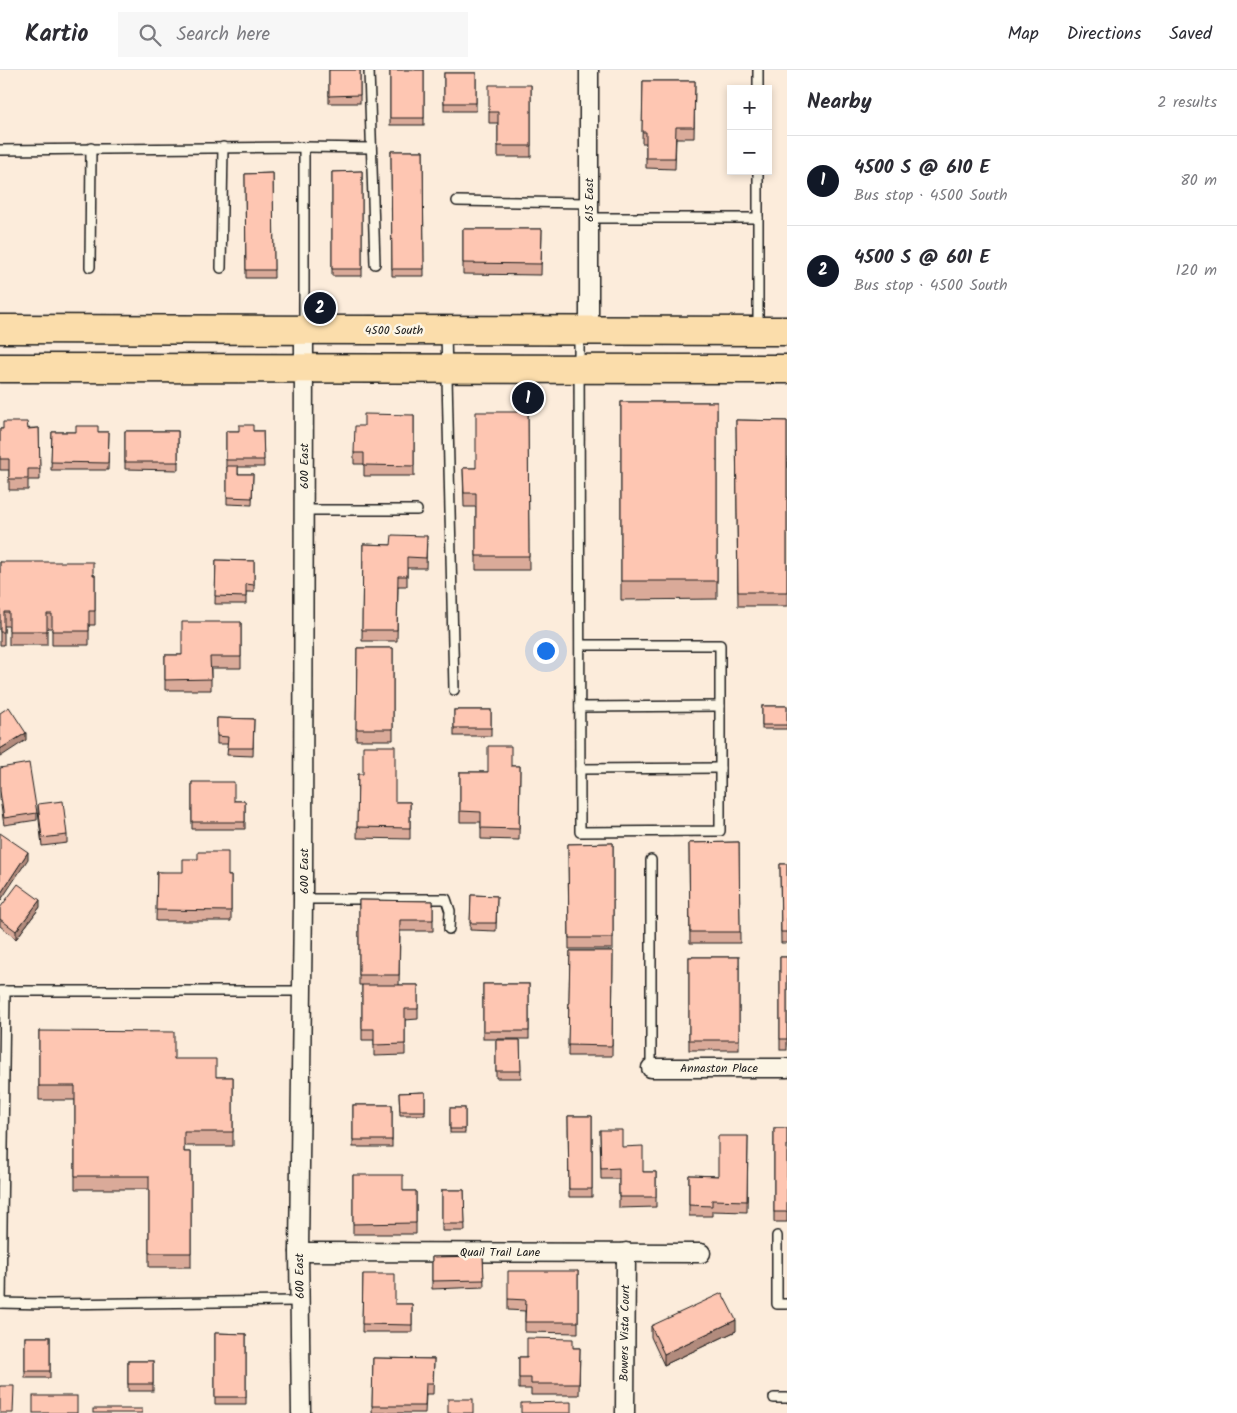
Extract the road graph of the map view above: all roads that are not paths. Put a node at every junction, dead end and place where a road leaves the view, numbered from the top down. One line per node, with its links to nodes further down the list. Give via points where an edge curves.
1 (369, 70): 8 (lane)
2 (589, 70): 12 (street, 615 East)
3 (758, 70): 4 (lane)
4 (758, 85)
5 (224, 147): 6 (lane); 7 (lane); 16 (lane)
6 (304, 147): 8 (lane); 18 (lane)
7 (90, 148): 9 (lane); 15 (lane)
8 (370, 148): 14 (lane)
9 (0, 150)
10 (758, 175): 13 (lane)
11 (458, 201): 12 (lane)
12 (589, 211): 13 (lane); 20 (street, 615 East)
13 (758, 218): 21 (lane)
14 (375, 264)
15 (90, 267)
16 (221, 268)
17 (0, 329): 18 (main road, 4500 South)
18 (304, 330): 19 (main road, 4500 South); 24 (street, 600 East)
19 (446, 330): 20 (main road, 4500 South); 25 (lane)
20 (584, 330): 21 (main road, 4500 South); 26 (lane)
21 (758, 331): 22 (main road, 4500 South)
22 (787, 331)
23 (0, 368): 24 (main road)
24 (304, 368): 25 (main road); 28 (street, 600 East)
25 (447, 368): 26 (main road); 31 (lane)
26 (579, 369): 27 (main road); 30 (lane)
27 (787, 369)
28 (304, 510): 29 (lane); 37 (street, 600 East)
29 (417, 510)
30 (580, 645): 32 (lane, via 720,645); 33 (lane)
31 (454, 690)
32 (720, 706): 33 (lane); 34 (lane)
33 (580, 707): 35 (lane)
34 (720, 768): 35 (lane); 35 (lane, via 720,831 664,832 580,832)
35 (580, 769)
36 (651, 860): 41 (lane)
37 (304, 899): 38 (lane, via 446,899 450,910); 40 (street, 600 East)
38 (449, 929)
39 (2, 991): 40 (lane); 48 (lane)
40 (302, 991): 44 (street, 600 East)
41 (651, 1068): 42 (street, Annaston Place)
42 (787, 1068)
43 (777, 1236): 49 (lane, via 777,1304)
44 (299, 1252): 45 (street, Quail Trail Lane); 47 (street, 600 East)
45 (626, 1252): 46 (street, Quail Trail Lane); 53 (street, Bowers Vista Court)
46 (701, 1253)
47 (300, 1301): 48 (lane); 52 (street, 600 East)
48 (0, 1303)
49 (787, 1304)
50 (774, 1398): 51 (lane)
51 (787, 1398)
52 (301, 1413)
53 (625, 1413)

